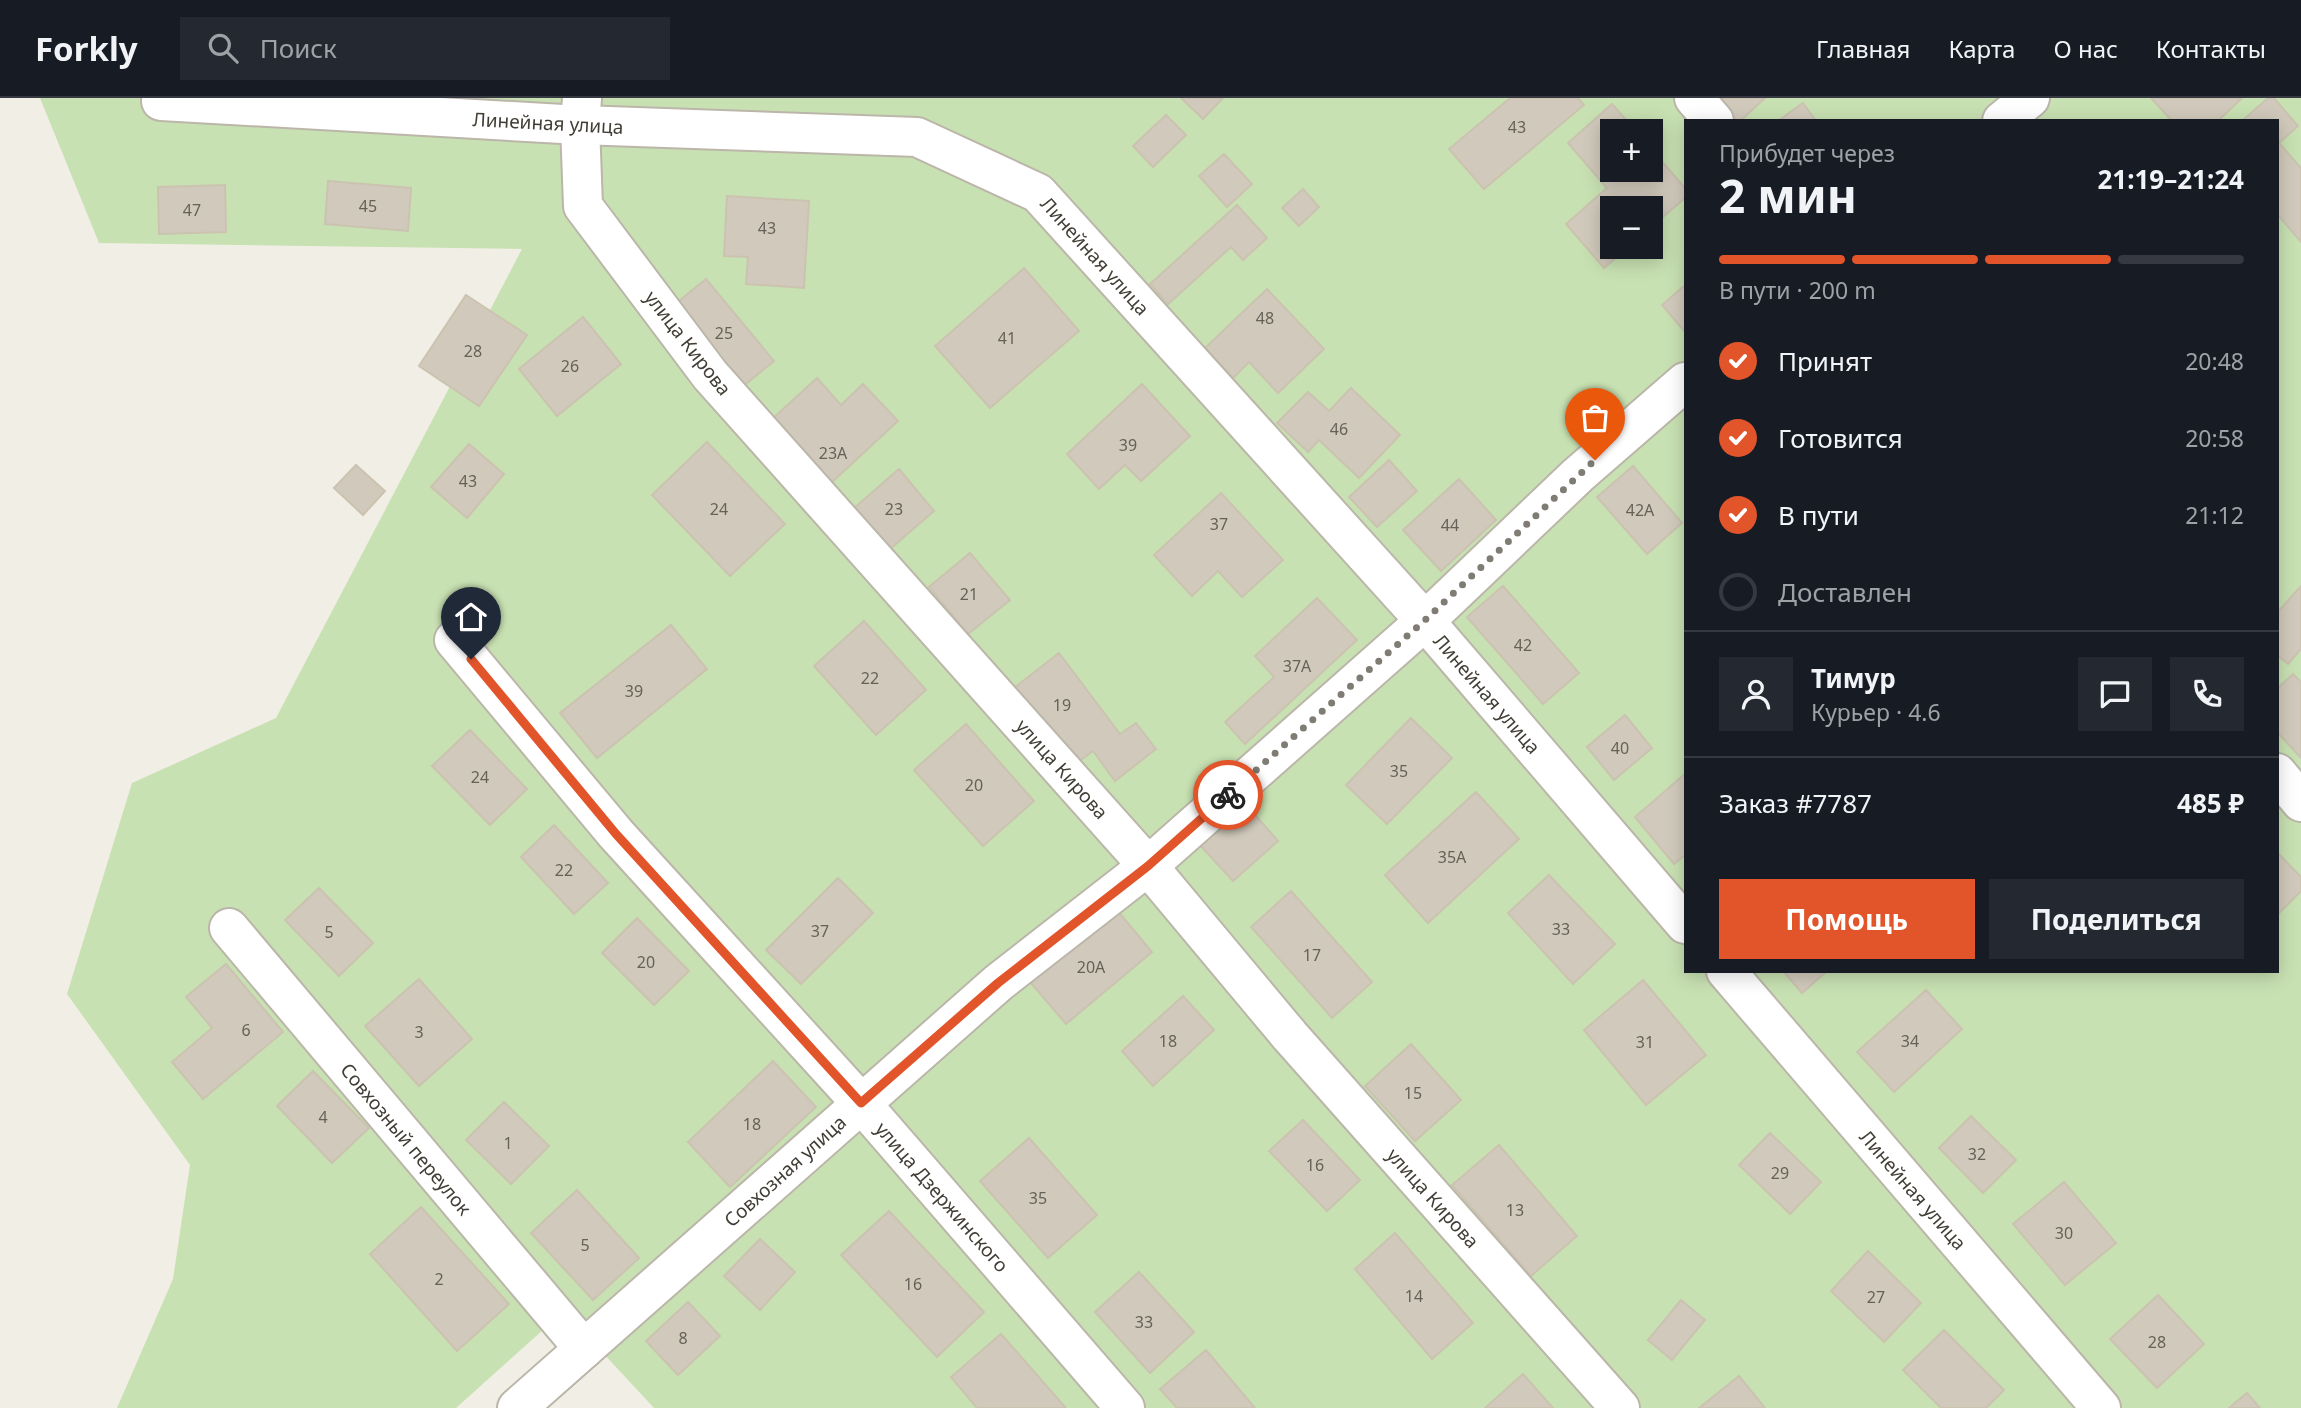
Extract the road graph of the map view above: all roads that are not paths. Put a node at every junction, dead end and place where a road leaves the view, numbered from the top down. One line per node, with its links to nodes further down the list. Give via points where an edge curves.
1 (1694, 98): 5 (street)
2 (2030, 98): 6 (street)
3 (161, 102): 4 (street, Линейная улица)
4 (581, 112): 8 (street, Линейная улица, via 917,137 1038,193); 12 (street, улица Кирова, via 583,206 702,364)
5 (1712, 119)
6 (2004, 119)
7 (1684, 383): 8 (street, Совхозная улица, via 1578,475)
8 (1424, 621): 12 (street, Совхозная улица); 13 (street, Линейная улица)
9 (454, 640): 16 (street, улица Дзержинского, via 616,834)
10 (2279, 775): 11 (street)
11 (2301, 802)
12 (1148, 866): 16 (street, Совхозная улица, via 998,983); 20 (street, улица Кирова, via 1290,1036)
13 (1684, 923)
14 (229, 928): 17 (street, Совхозный переулок)
15 (1728, 973): 21 (street, Линейная улица)
16 (861, 1103): 17 (street, Совхозная улица); 19 (street, улица Дзержинского)
17 (584, 1349): 18 (street, Совхозная улица)
18 (517, 1408)
19 (1125, 1408)
20 (1620, 1408)
21 (2101, 1408)

